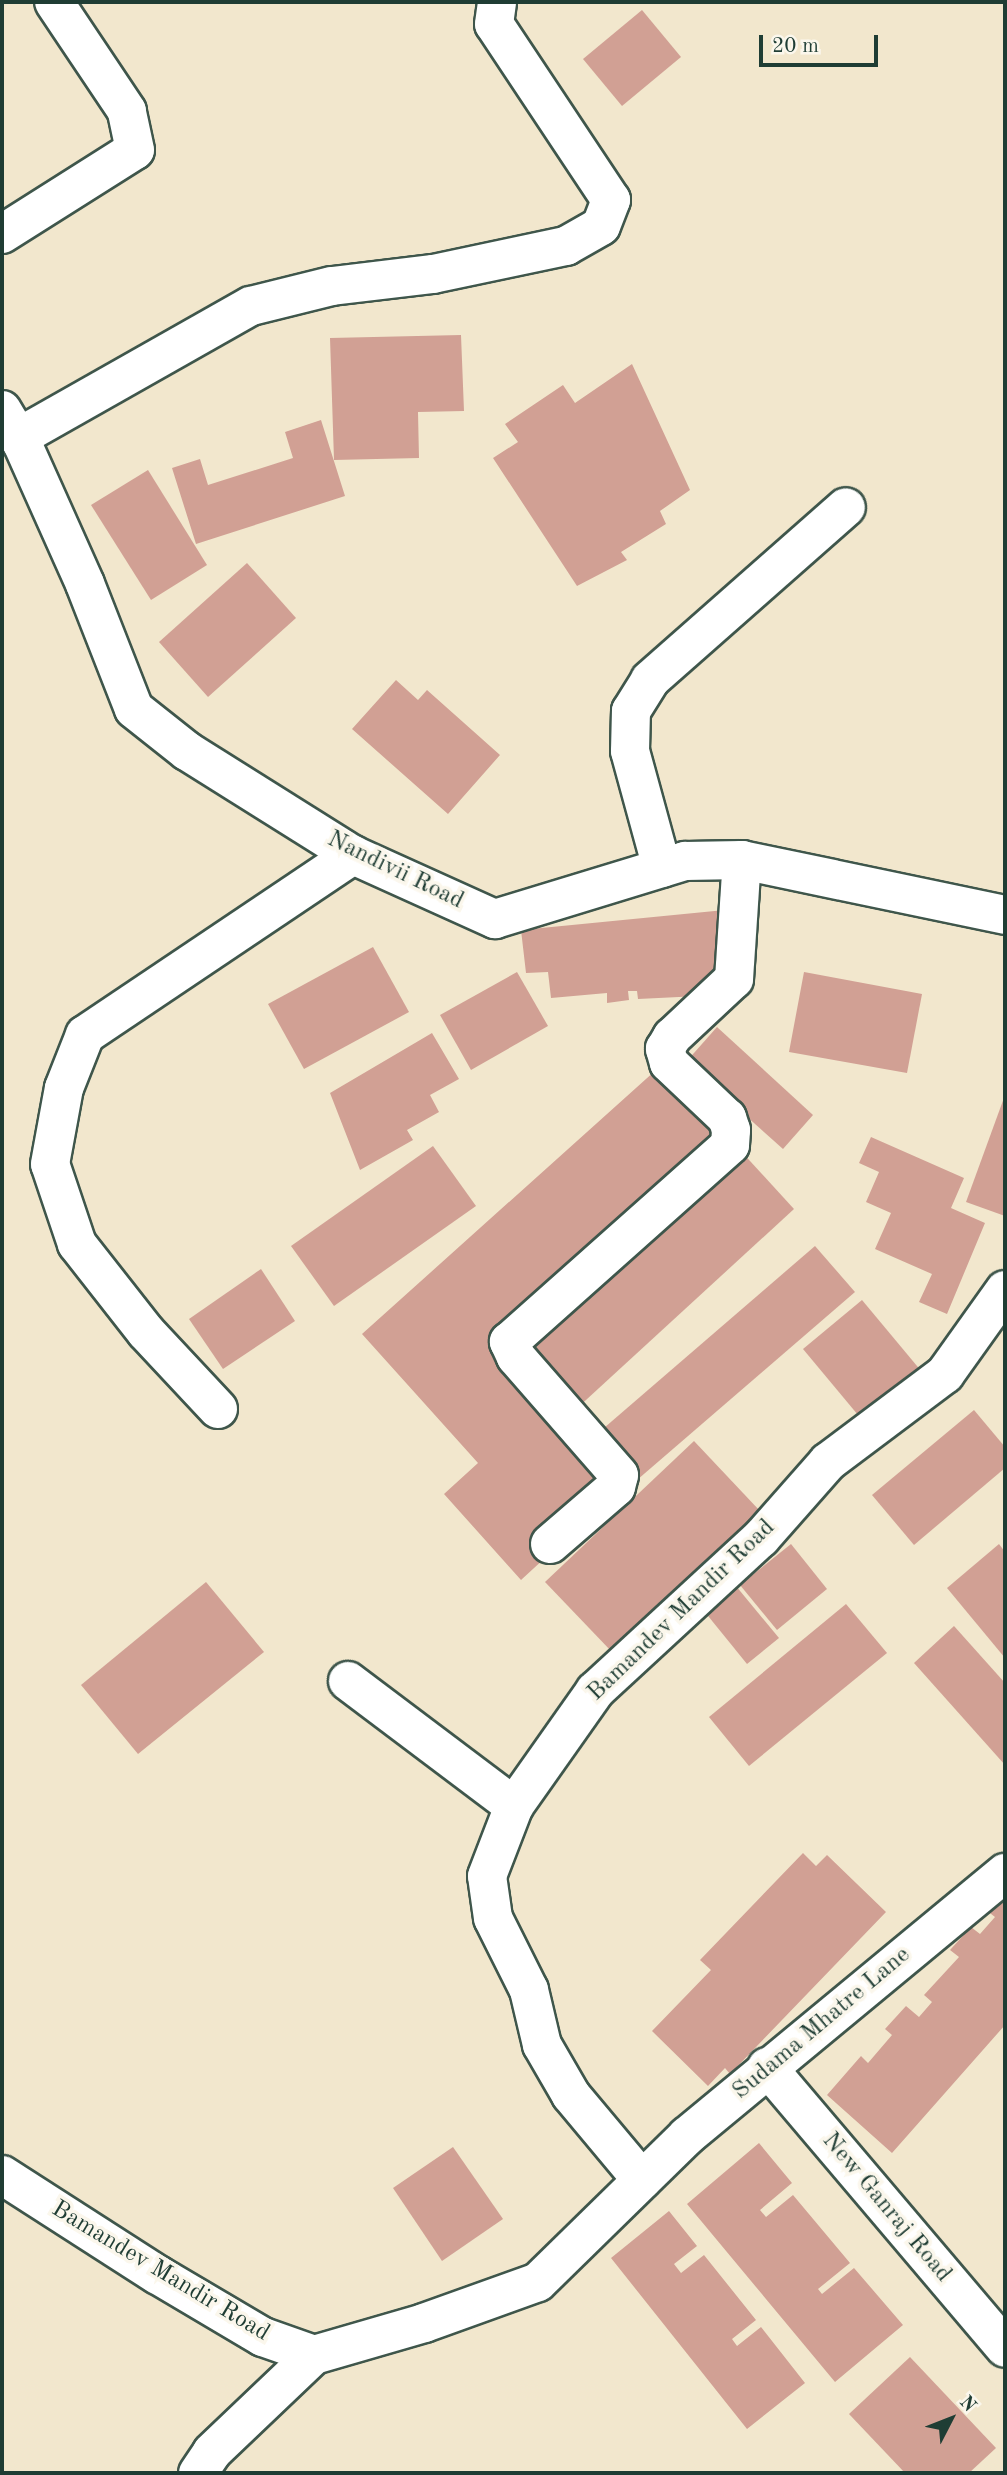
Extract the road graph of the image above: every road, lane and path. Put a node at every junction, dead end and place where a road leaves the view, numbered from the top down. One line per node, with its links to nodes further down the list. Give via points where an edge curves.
1 (54, 2): 3 (street, via 128,111 135,150)
2 (497, 2): 4 (street, via 494,24 499,34 611,200 601,226 566,246 433,274 332,286 251,306)
3 (2, 234)
4 (10, 423): 6 (street, Nandivii Road, via 85,584 134,709 187,751)
5 (846, 506): 8 (street, via 650,680 631,711 630,751)
6 (353, 855): 8 (street, Nandivii Road, via 495,919); 11 (street, via 85,1035 64,1088 50,1164 77,1244 146,1332)
7 (742, 860): 8 (street, Nandivii Road, via 685,862); 9 (street, Nandivii Road); 12 (street, via 734,979 665,1049 669,1063 727,1118 730,1145 509,1342 516,1357 619,1475 616,1487)
8 (662, 868)
9 (1005, 915)
10 (1005, 1290): 14 (street, Bamandev Mandir Road, via 945,1374 828,1462 761,1538 595,1690)
11 (219, 1409)
12 (550, 1544)
13 (348, 1681): 14 (street)
14 (514, 1807): 18 (street, Bamandev Mandir Road, via 487,1876 493,1918 529,1990 542,2045 571,2095)
15 (1005, 1873): 16 (street, Sudama Mhatre Lane)
16 (767, 2067): 18 (street, Sudama Mhatre Lane); 19 (street, New Ganraj Road)
17 (2, 2175): 20 (street, Bamandev Mandir Road, via 263,2337)
18 (642, 2180): 20 (street, via 537,2282 424,2323)
19 (1005, 2348)
20 (314, 2355): 21 (street, via 212,2452)
21 (198, 2473)

